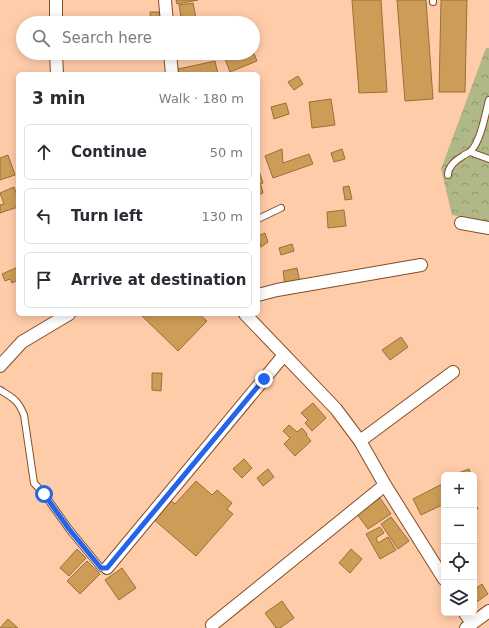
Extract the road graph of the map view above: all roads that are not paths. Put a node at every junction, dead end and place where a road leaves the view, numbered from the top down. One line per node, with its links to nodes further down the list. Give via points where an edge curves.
1 (56, 0): 3 (street)
2 (165, 0): 4 (street)
3 (56, 16)
4 (166, 16)
5 (56, 60): 7 (street)
6 (171, 60): 8 (street)
7 (57, 72)
8 (172, 72)
9 (489, 100): 10 (lane, via 478,138)
10 (470, 152): 11 (lane); 12 (lane, via 452,164)
11 (489, 159)
12 (448, 175)
13 (281, 208): 14 (lane)
14 (260, 218)
15 (460, 223): 16 (street)
16 (489, 228)
17 (420, 265): 18 (street, via 277,290)
18 (260, 295)
19 (61, 316): 22 (street, via 22,342)
20 (247, 316): 21 (street)
21 (284, 355): 25 (street, via 336,409); 27 (street)
22 (0, 366)
23 (453, 372): 25 (street)
24 (0, 390): 27 (lane, via 17,401 24,415 34,483 101,568)
25 (360, 441): 26 (street)
26 (385, 485): 28 (street); 31 (street)
27 (107, 568)
28 (441, 574)
29 (489, 611): 32 (street)
30 (466, 616): 32 (street)
31 (212, 625)
32 (469, 626)

